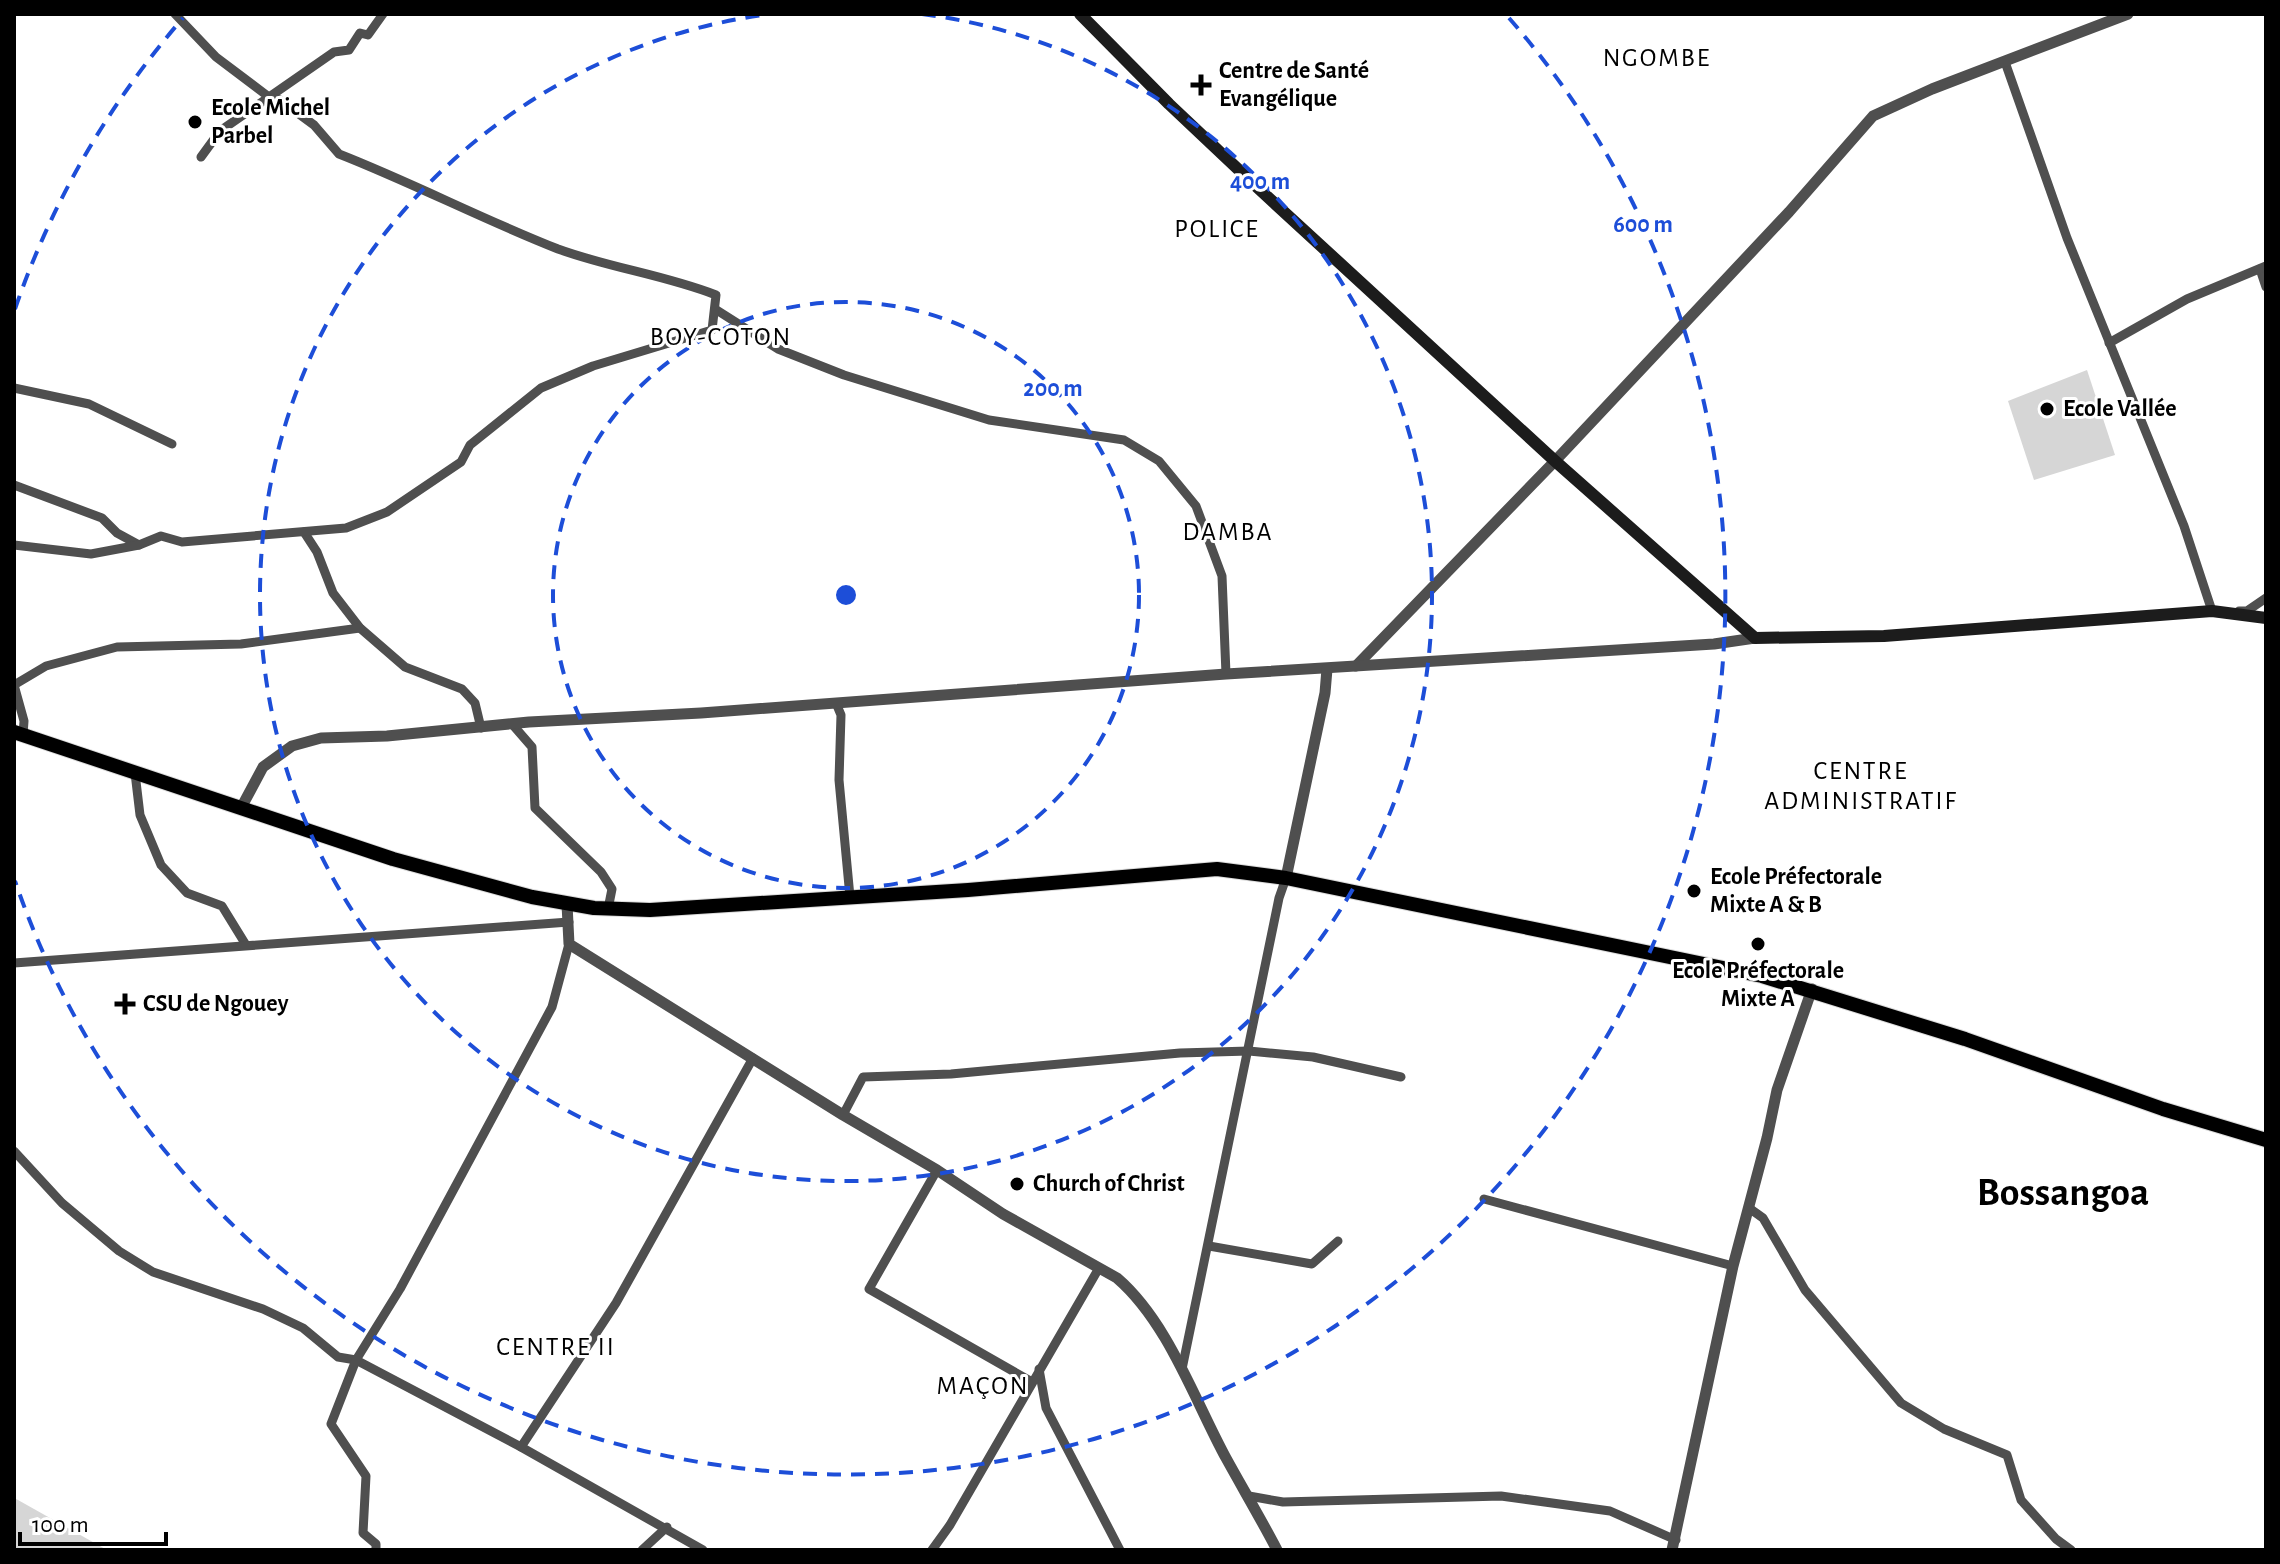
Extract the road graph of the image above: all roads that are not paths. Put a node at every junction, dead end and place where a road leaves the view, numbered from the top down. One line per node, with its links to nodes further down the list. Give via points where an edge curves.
1 (175, 14): 6 (street, via 216,57)
2 (383, 14): 6 (street, via 349,50 334,52)
3 (1080, 14): 14 (main road, via 1258,188)
4 (2128, 14): 5 (street)
5 (2005, 62): 11 (street); 14 (street, via 1873,116)
6 (269, 97): 7 (street, via 220,131); 10 (street, via 314,125 339,154 559,249 716,295)
7 (201, 157)
8 (2263, 267): 9 (street); 11 (street, via 2187,299)
9 (2266, 287)
10 (715, 309): 16 (street, via 712,330 593,366 541,388 470,445 461,462 387,512 346,528); 27 (street, via 778,349 844,375 989,420 1124,440 1159,461 1196,506 1222,576)
11 (2109, 343): 20 (street, via 2184,526)
12 (14, 388): 13 (street, via 89,404)
13 (172, 444)
14 (1555, 461): 24 (main road); 25 (street)
15 (14, 485): 18 (street, via 102,518)
16 (304, 532): 18 (street, via 182,542 161,536); 23 (street, via 333,593)
17 (14, 545): 18 (street, via 91,554)
18 (139, 545)
19 (2266, 598): 21 (street, via 2247,611)
20 (2212, 611): 21 (main road); 24 (main road, via 1884,636)
21 (2228, 612): 22 (main road)
22 (2266, 618)
23 (360, 628): 28 (street, via 241,644 117,647 46,666); 31 (street, via 405,667 462,689 475,703)
24 (1755, 638): 25 (street)
25 (1356, 666): 26 (street)
26 (1327, 669): 27 (street); 35 (street)
27 (1226, 674): 29 (street)
28 (14, 685): 32 (street, via 24,721)
29 (836, 703): 30 (street); 36 (street, via 841,715 839,780)
30 (512, 724): 31 (street); 38 (street, via 532,747 535,808 601,872 612,889)
31 (481, 728): 34 (street, via 300,743 263,767)
32 (19, 733): 33 (main road)
33 (135, 773): 34 (main road); 41 (street, via 140,815 161,865 187,893 222,906)
34 (241, 808): 37 (main road, via 393,859)
35 (1286, 878): 36 (main road, via 1217,869); 43 (main road); 44 (street)
36 (850, 897): 38 (main road)
37 (567, 904): 38 (main road); 39 (street)
38 (608, 909)
39 (569, 922): 40 (street); 41 (street)
40 (569, 944): 45 (street); 57 (street, via 552,1007 400,1289)
41 (246, 945): 42 (street)
42 (14, 963)
43 (1812, 989): 48 (main road); 52 (street, via 1777,1090)
44 (1249, 1051): 46 (street, via 1313,1057); 47 (street, via 863,1077); 54 (street)
45 (753, 1058): 47 (street); 61 (street, via 616,1303)
46 (1401, 1077)
47 (843, 1115): 50 (street)
48 (2266, 1140)
49 (14, 1151): 57 (street, via 62,1203 153,1272 263,1309 303,1328 338,1357)
50 (937, 1170): 56 (street); 60 (street, via 869,1289)
51 (1484, 1199): 55 (street)
52 (1749, 1208): 55 (street); 71 (street, via 1763,1218 1805,1290 1901,1403 1944,1429 2007,1455 2021,1500)
53 (1338, 1241): 54 (street, via 1312,1264)
54 (1209, 1246): 59 (street)
55 (1733, 1266): 64 (street)
56 (1099, 1268): 58 (street); 59 (street, via 1132,1291)
57 (356, 1360): 61 (street); 65 (street, via 331,1424 366,1476 363,1533)
58 (1039, 1369): 60 (street); 69 (street, via 1046,1408)
59 (1182, 1369): 62 (street)
60 (1032, 1382): 68 (street)
61 (521, 1447): 63 (street)
62 (1249, 1496): 64 (street, via 1283,1502 1501,1496 1610,1511); 70 (street)
63 (667, 1527): 66 (street); 67 (street)
64 (1674, 1545)
65 (376, 1550)
66 (642, 1550)
67 (703, 1550)
68 (932, 1550)
69 (1120, 1550)
70 (1277, 1550)
71 (2071, 1550)

